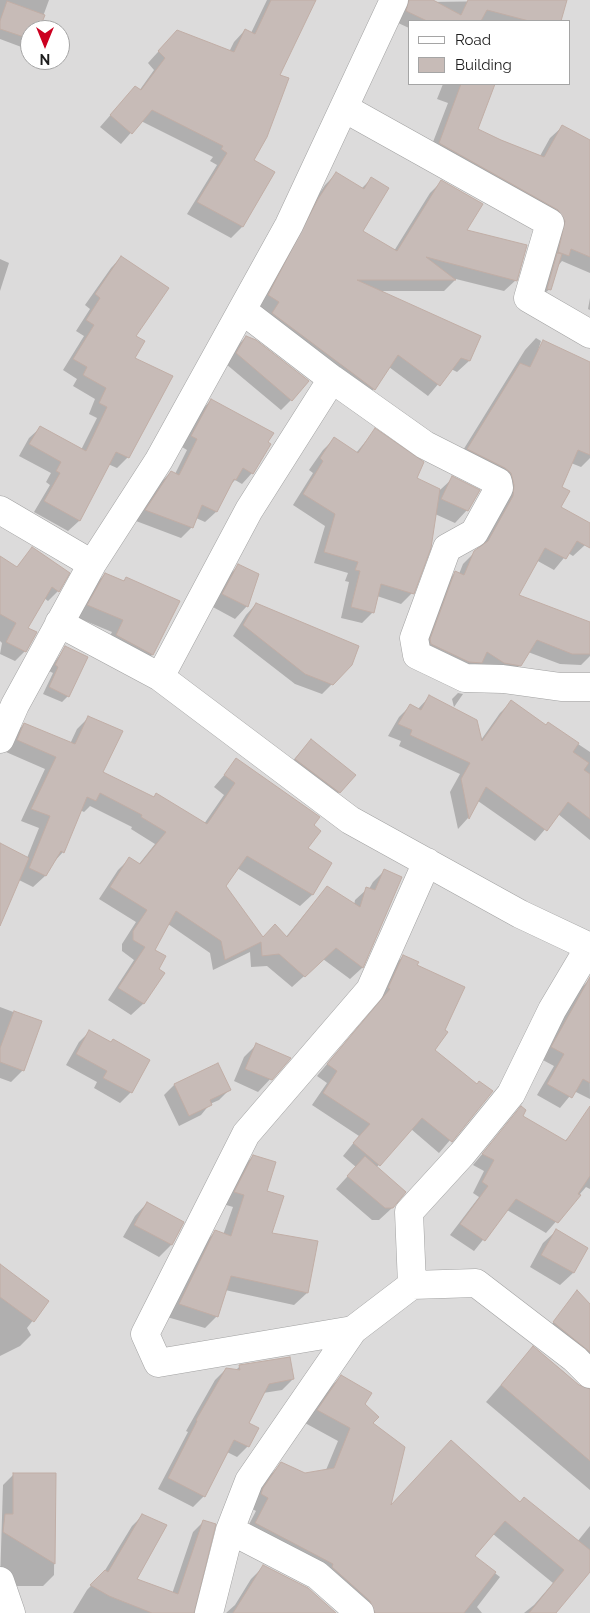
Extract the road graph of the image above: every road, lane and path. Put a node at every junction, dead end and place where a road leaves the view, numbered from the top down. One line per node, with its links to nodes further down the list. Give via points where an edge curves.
1 (394, 0): 2 (street)
2 (344, 108): 3 (street, via 289,225); 4 (street, via 550,223 528,298)
3 (242, 310): 5 (street); 7 (street, via 159,460)
4 (590, 334)
5 (332, 379): 9 (street, via 249,510); 10 (street, via 425,445 498,482 499,488 474,533 447,548 414,638 417,655 465,678)
6 (0, 510): 7 (street)
7 (92, 564): 8 (street)
8 (59, 623): 9 (street); 11 (street)
9 (160, 677): 12 (street, via 350,820)
10 (590, 687)
11 (0, 739)
12 (427, 862): 13 (street, via 520,914); 15 (street, via 370,990 246,1134 145,1334 158,1363)
13 (590, 947): 14 (street, via 552,1010 511,1094 409,1212)
14 (412, 1285): 15 (street); 16 (street, via 476,1283)
15 (353, 1330): 17 (street, via 248,1480)
16 (590, 1374)
17 (230, 1530): 20 (street); 21 (street, via 317,1575)
18 (0, 1581): 19 (street)
19 (11, 1613)
20 (209, 1613)
21 (360, 1613)

